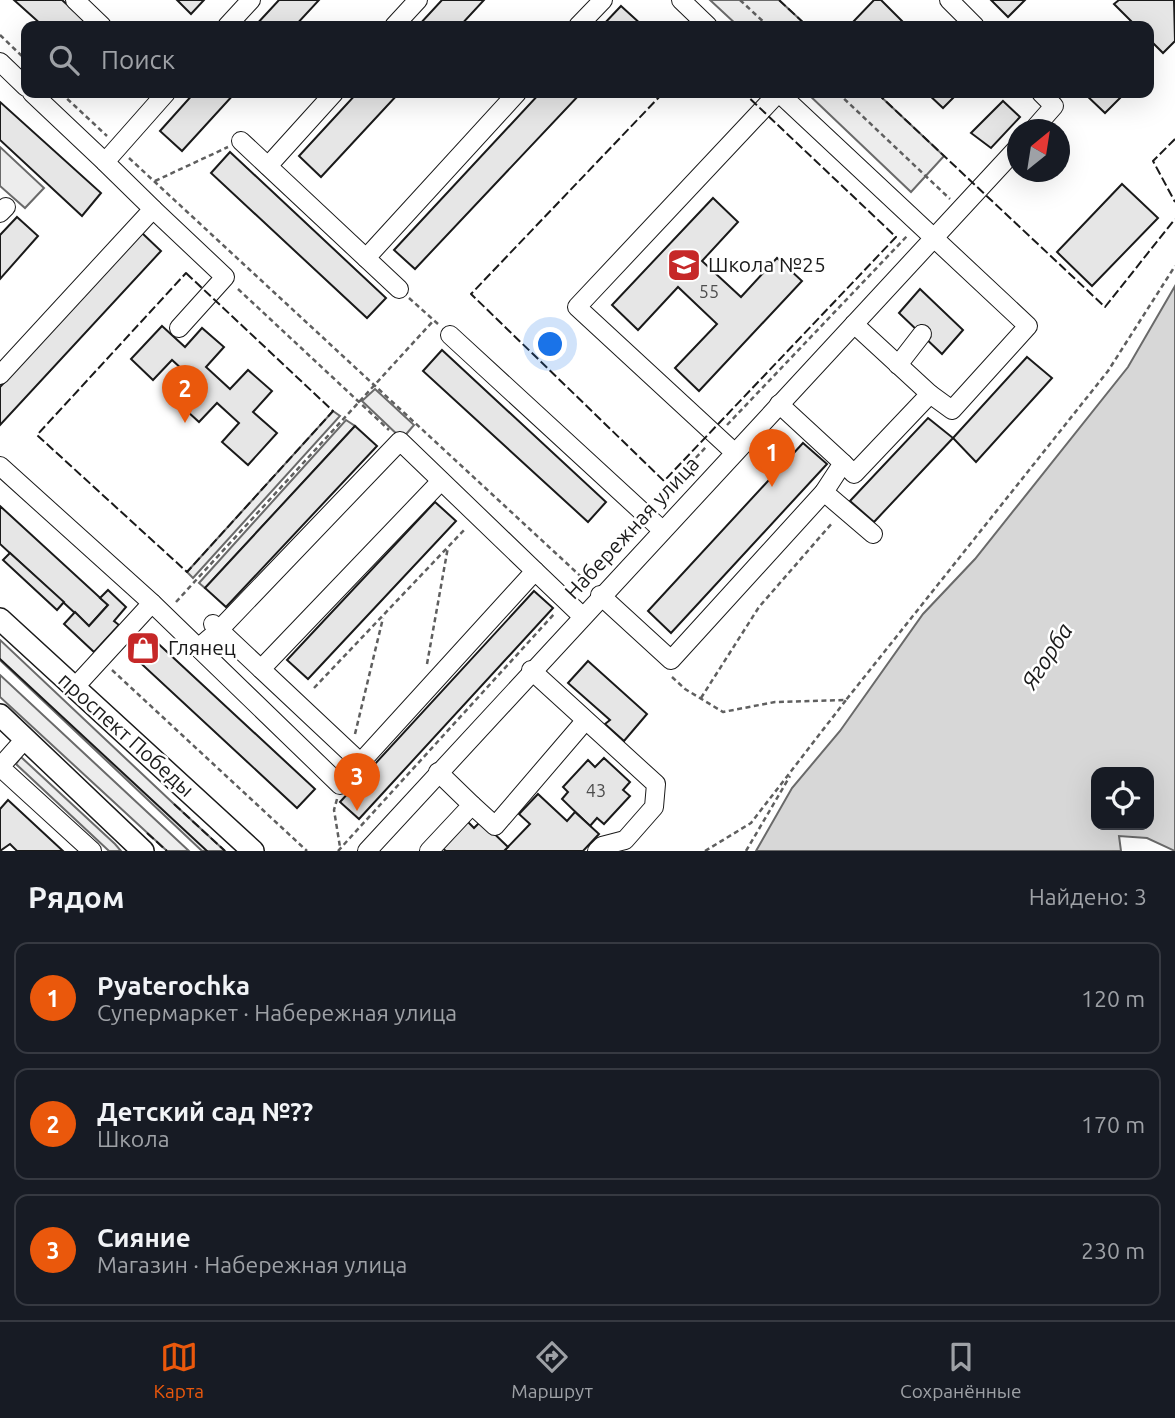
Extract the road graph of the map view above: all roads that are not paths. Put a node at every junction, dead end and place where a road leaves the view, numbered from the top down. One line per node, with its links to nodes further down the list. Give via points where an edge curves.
1 (75, 0): 7 (street)
2 (250, 0): 8 (street)
3 (418, 0): 9 (street)
4 (603, 0): 10 (street)
5 (681, 0): 11 (street)
6 (949, 0): 12 (street)
7 (97, 21)
8 (231, 21)
9 (399, 21)
10 (584, 21)
11 (703, 21)
12 (970, 21)
13 (0, 62): 14 (street)
14 (21, 82)
15 (37, 98): 25 (street)
16 (162, 98): 25 (street)
17 (329, 98): 26 (street)
18 (512, 98): 29 (street)
19 (773, 98): 39 (street, via 577,307)
20 (783, 98): 28 (street)
21 (1046, 98): 22 (street, via 1054,106)
22 (1043, 119)
23 (241, 141): 26 (street)
24 (1007, 158): 28 (street, Набережная улица)
25 (105, 162): 27 (street)
26 (268, 166): 29 (street)
27 (153, 209): 32 (street, via 225,277); 36 (street)
28 (933, 239): 31 (street, Набережная улица); 37 (street, via 1028,326 951,411)
29 (366, 258): 30 (street)
30 (399, 289)
31 (854, 324): 35 (street); 38 (street, Набережная улица)
32 (179, 328)
33 (922, 334): 35 (street)
34 (450, 335): 44 (street)
35 (898, 365): 37 (street)
36 (0, 375)
37 (930, 394): 40 (street, via 854,474)
38 (779, 404): 39 (street, Набережная улица); 40 (street)
39 (734, 452): 44 (street, Набережная улица)
40 (843, 463): 43 (street)
41 (0, 466): 48 (street)
42 (442, 481): 46 (street); 51 (street, via 400,441); 53 (street)
43 (824, 492): 45 (street); 47 (street, via 671,660)
44 (661, 529): 47 (street, Набережная улица)
45 (873, 534)
46 (536, 572): 49 (street); 59 (street)
47 (600, 595): 49 (street, Набережная улица)
48 (158, 609): 52 (street); 55 (street)
49 (581, 615): 54 (street, Набережная улица)
50 (0, 620): 55 (main road, проспект Победы)
51 (215, 626): 52 (street); 53 (street)
52 (198, 648): 59 (street, via 340,785)
53 (261, 669): 59 (street)
54 (531, 670): 57 (street); 60 (street, Набережная улица)
55 (74, 688): 64 (main road, проспект Победы)
56 (0, 715): 58 (main road)
57 (585, 721): 61 (street, via 495,826); 67 (street, via 656,784 654,807 625,840)
58 (25, 739): 62 (street, via 0,767); 63 (main road)
59 (355, 758)
60 (438, 772): 61 (street); 65 (street, Набережная улица)
61 (472, 805): 66 (street)
62 (92, 851)
63 (143, 851)
64 (253, 851)
65 (367, 851)
66 (429, 851)
67 (597, 851)

